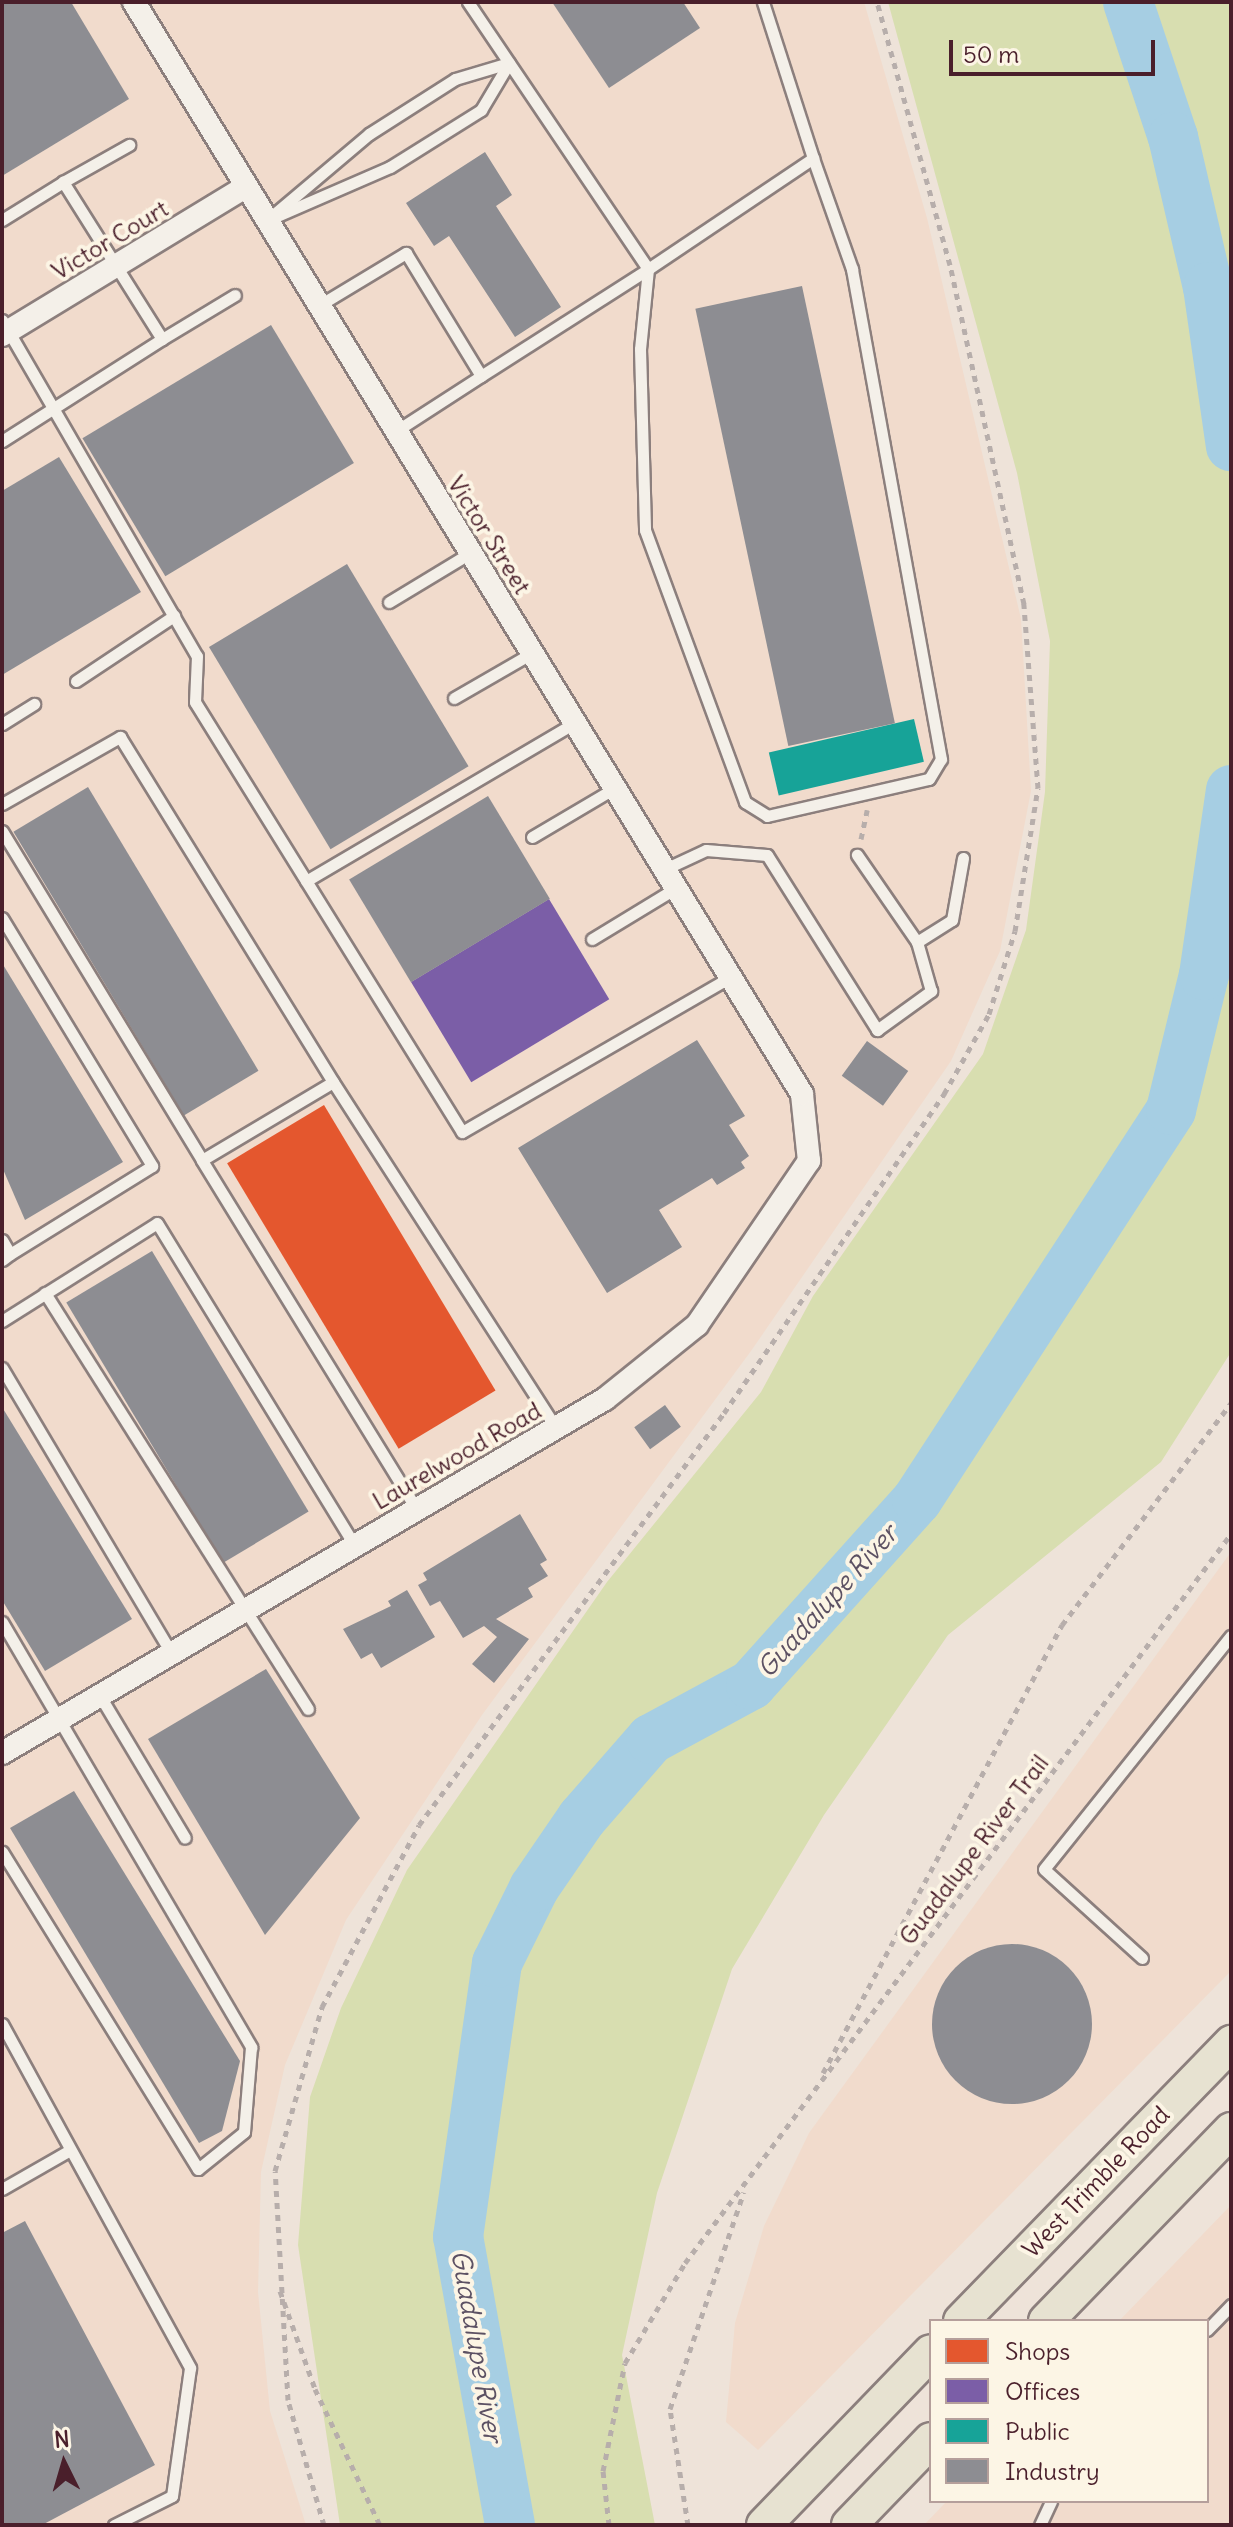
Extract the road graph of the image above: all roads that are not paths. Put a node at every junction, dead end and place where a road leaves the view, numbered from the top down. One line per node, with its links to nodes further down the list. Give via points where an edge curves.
1 (134, 2): 8 (street, Victor Street)
2 (468, 2): 4 (lane)
3 (763, 2): 6 (lane)
4 (509, 63): 10 (lane, via 455,79 369,134); 10 (lane, via 481,110 390,167); 12 (lane)
5 (129, 145): 7 (lane)
6 (813, 158): 12 (lane); 12 (lane, via 852,269 941,759 929,779 767,816 745,802 645,530 640,349)
7 (63, 182): 9 (lane); 11 (lane)
8 (245, 187): 10 (street, Victor Street); 11 (street, Victor Court)
9 (2, 220)
10 (266, 221): 14 (street, Victor Street)
11 (117, 268): 15 (street, Victor Court); 16 (lane)
12 (648, 269): 17 (lane)
13 (235, 295): 16 (lane)
14 (318, 306): 17 (lane, via 406,253); 19 (street, Victor Street)
15 (4, 329): 18 (lane)
16 (162, 339): 18 (lane)
17 (481, 376): 19 (lane)
18 (53, 409): 20 (lane); 23 (lane)
19 (395, 431): 21 (street, Victor Street)
20 (2, 441)
21 (470, 553): 22 (lane); 24 (street, Victor Street)
22 (389, 602)
23 (174, 616): 25 (lane); 37 (lane, via 197,656 195,702)
24 (532, 653): 26 (lane); 28 (street, Victor Street)
25 (76, 681)
26 (454, 698)
27 (34, 704): 29 (lane)
28 (574, 723): 30 (street, Victor Street); 37 (lane)
29 (2, 724)
30 (615, 788): 33 (lane); 36 (street, Victor Street)
31 (2, 804): 42 (lane, via 120,737)
32 (2, 831): 44 (lane)
33 (532, 837)
34 (857, 855): 40 (lane)
35 (963, 858): 40 (lane, via 952,920)
36 (670, 879): 39 (lane); 40 (lane, via 706,850 767,855 877,1030 931,991); 41 (street, Victor Street)
37 (306, 881): 41 (lane, via 462,1132)
38 (2, 918): 46 (lane, via 152,1166)
39 (592, 939)
40 (917, 942)
41 (730, 977): 43 (street, Victor Street)
42 (333, 1082): 44 (lane); 50 (lane)
43 (802, 1094): 50 (street, Laurelwood Road, via 809,1161 734,1278 656,1361)
44 (202, 1160): 51 (lane)
45 (2, 1240): 46 (lane)
46 (6, 1257)
47 (45, 1293): 48 (lane); 52 (lane, via 157,1223); 53 (lane)
48 (2, 1321)
49 (2, 1368): 56 (lane)
50 (556, 1428): 51 (street, Laurelwood Road)
51 (417, 1510): 52 (street, Laurelwood Road)
52 (355, 1546): 53 (street, Laurelwood Road)
53 (243, 1612): 56 (street, Laurelwood Road); 58 (lane)
54 (2, 1622): 59 (lane)
55 (1231, 1636): 63 (lane, via 1044,1869)
56 (172, 1654): 57 (street, Laurelwood Road)
57 (100, 1696): 59 (street, Laurelwood Road); 61 (lane)
58 (308, 1709)
59 (62, 1718): 60 (street, Laurelwood Road); 62 (lane, via 251,2047 244,2132 198,2169)
60 (4, 1747)
61 (185, 1838)
62 (2, 1852)
63 (1142, 1958)
64 (2, 2024): 67 (lane)
65 (1231, 2043): 70 (main road, West Trimble Road)
66 (1231, 2130): 71 (main road)
67 (70, 2150): 68 (lane); 76 (lane, via 190,2368 172,2496)
68 (2, 2189)
69 (1231, 2305): 72 (lane)
70 (963, 2319)
71 (1048, 2319)
72 (1209, 2328)
73 (929, 2354): 77 (main road)
74 (929, 2442): 78 (main road)
75 (1050, 2503): 79 (lane)
76 (114, 2525)
77 (764, 2525)
78 (849, 2525)
79 (1040, 2525)

